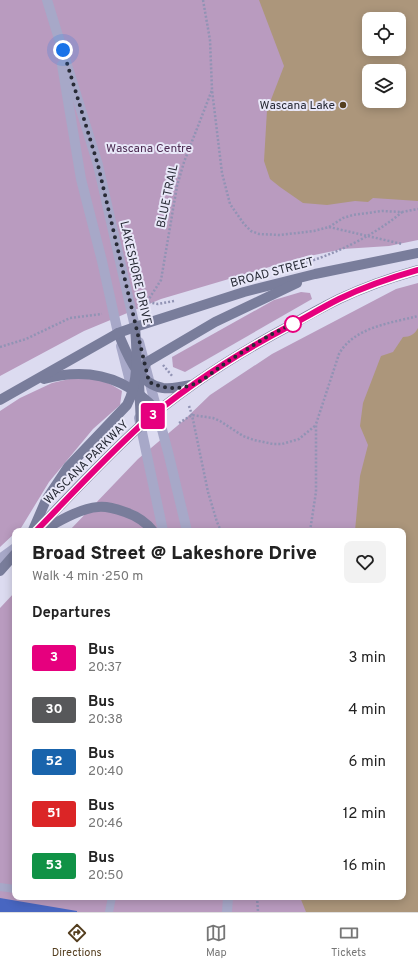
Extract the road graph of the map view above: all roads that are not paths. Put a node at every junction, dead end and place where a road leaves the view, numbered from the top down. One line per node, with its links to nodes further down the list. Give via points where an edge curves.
1 (47, 0): 2 (street, LAKESHORE DRIVE)
2 (54, 21): 6 (street, LAKESHORE DRIVE, via 98,165); 7 (street, LAKESHORE DRIVE, via 81,179)
3 (414, 254): 5 (main road, BROAD STREET)
4 (418, 270): 11 (main road, via 340,298 269,337)
5 (314, 274): 6 (main road, BROAD STREET, via 244,292); 8 (main road, via 215,322 150,359)
6 (135, 327): 7 (main road); 8 (main road)
7 (118, 333): 8 (main road, via 129,357); 9 (main road); 12 (street, LAKESHORE DRIVE)
8 (140, 369): 10 (street); 12 (main road)
9 (31, 382): 12 (main road, via 74,373 90,374 107,378); 13 (main road)
10 (149, 382): 11 (main road, via 163,388); 14 (street)
11 (194, 384): 14 (main road, WASCANA PARKWAY)
12 (136, 392): 14 (main road); 15 (main road); 16 (main road, via 127,405 68,467 46,500)
13 (0, 400)
14 (158, 412): 15 (main road, WASCANA PARKWAY); 21 (street)
15 (141, 426): 17 (main road, WASCANA PARKWAY); 20 (street)
16 (35, 528)
17 (37, 528)
18 (46, 528): 19 (main road, via 72,514 97,507 114,508 136,515)
19 (151, 528)
20 (162, 528)
21 (186, 528)
22 (12, 550): 24 (street)
23 (12, 557): 25 (main road)
24 (0, 559)
25 (0, 571)
26 (0, 887): 27 (lane)
27 (12, 889)
28 (111, 900): 30 (lane)
29 (228, 900): 31 (street)
30 (109, 912)
31 (227, 912)

